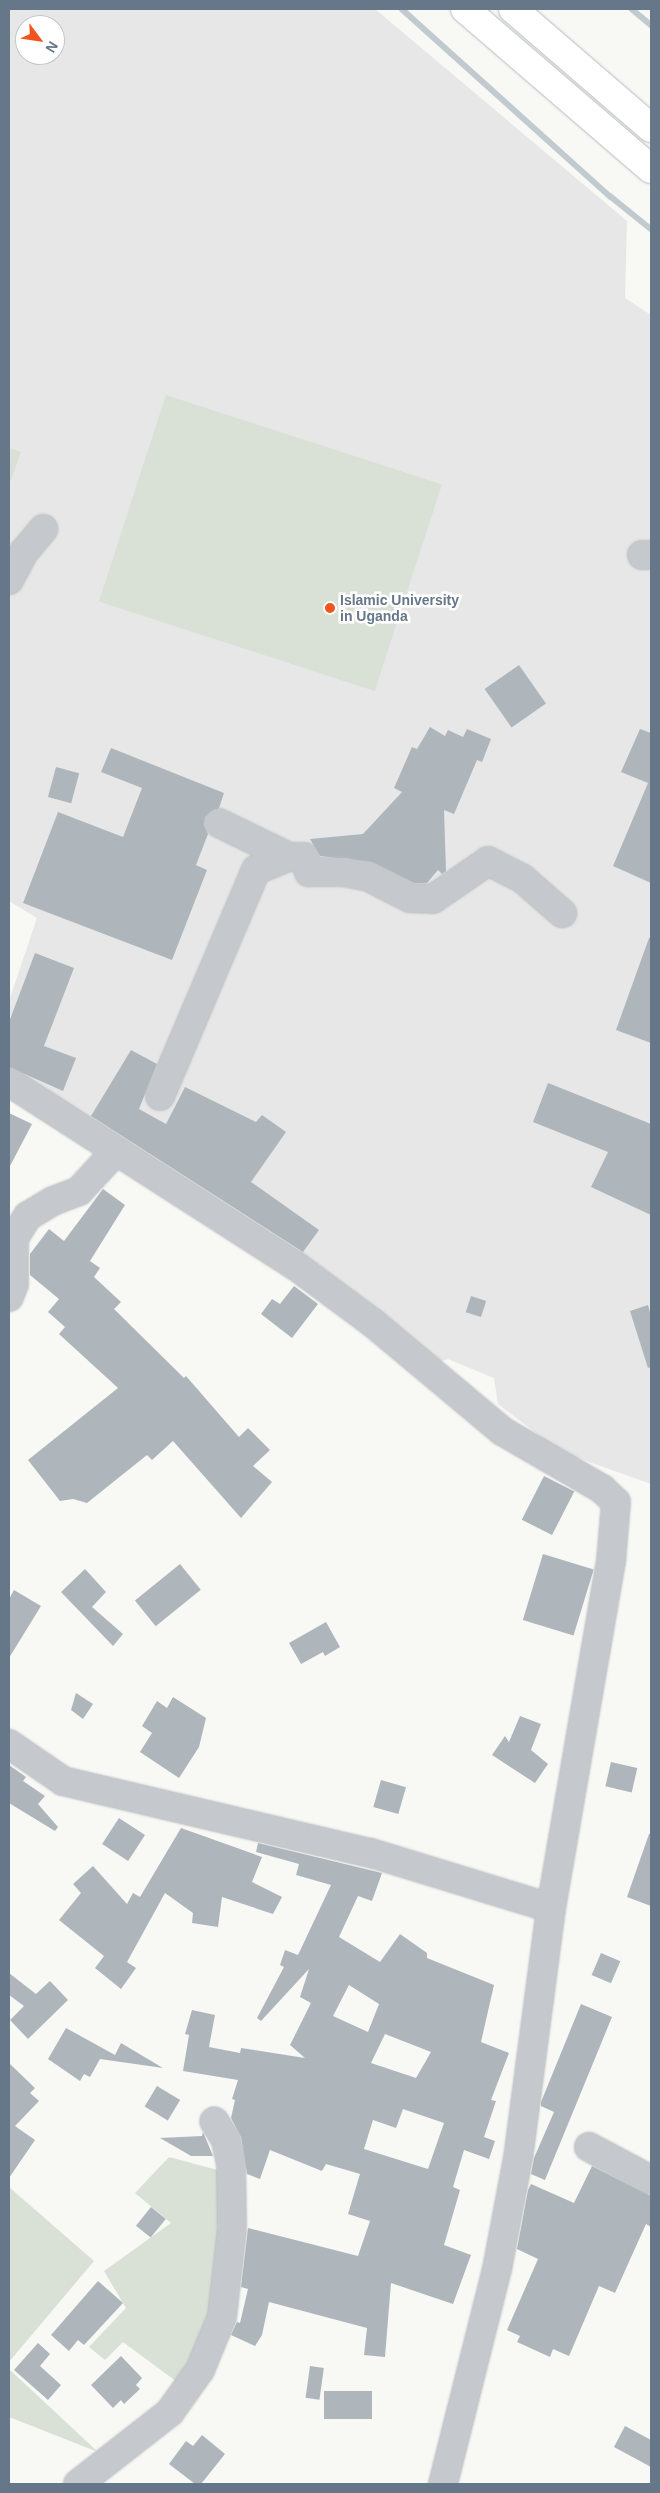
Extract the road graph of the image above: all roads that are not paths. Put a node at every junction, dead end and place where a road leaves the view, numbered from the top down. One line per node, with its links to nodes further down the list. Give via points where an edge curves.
1 (465, 9): 4 (highway)
2 (512, 9): 3 (highway)
3 (651, 128)
4 (651, 169)
5 (43, 529): 6 (street, via 24,552)
6 (9, 580)
7 (219, 824): 8 (street)
8 (259, 857): 9 (street, via 304,857 309,872 344,872 369,877 410,898 433,899 488,861 523,879); 11 (street)
9 (562, 913)
10 (9, 1082): 12 (street)
11 (160, 1096)
12 (116, 1151): 13 (street, via 79,1191 28,1216 14,1238 14,1284); 15 (street, via 296,1266 373,1323 502,1431 602,1489 616,1502 617,1519 599,1639)
13 (9, 1297)
14 (9, 1744): 15 (street, via 63,1781 371,1853)
15 (551, 1908): 20 (street, via 518,2158 501,2251)
16 (214, 2121): 19 (street, via 226,2140 231,2164 232,2229 222,2317 200,2370 170,2412)
17 (588, 2147): 18 (street)
18 (651, 2180)
19 (78, 2484)
20 (443, 2484)

